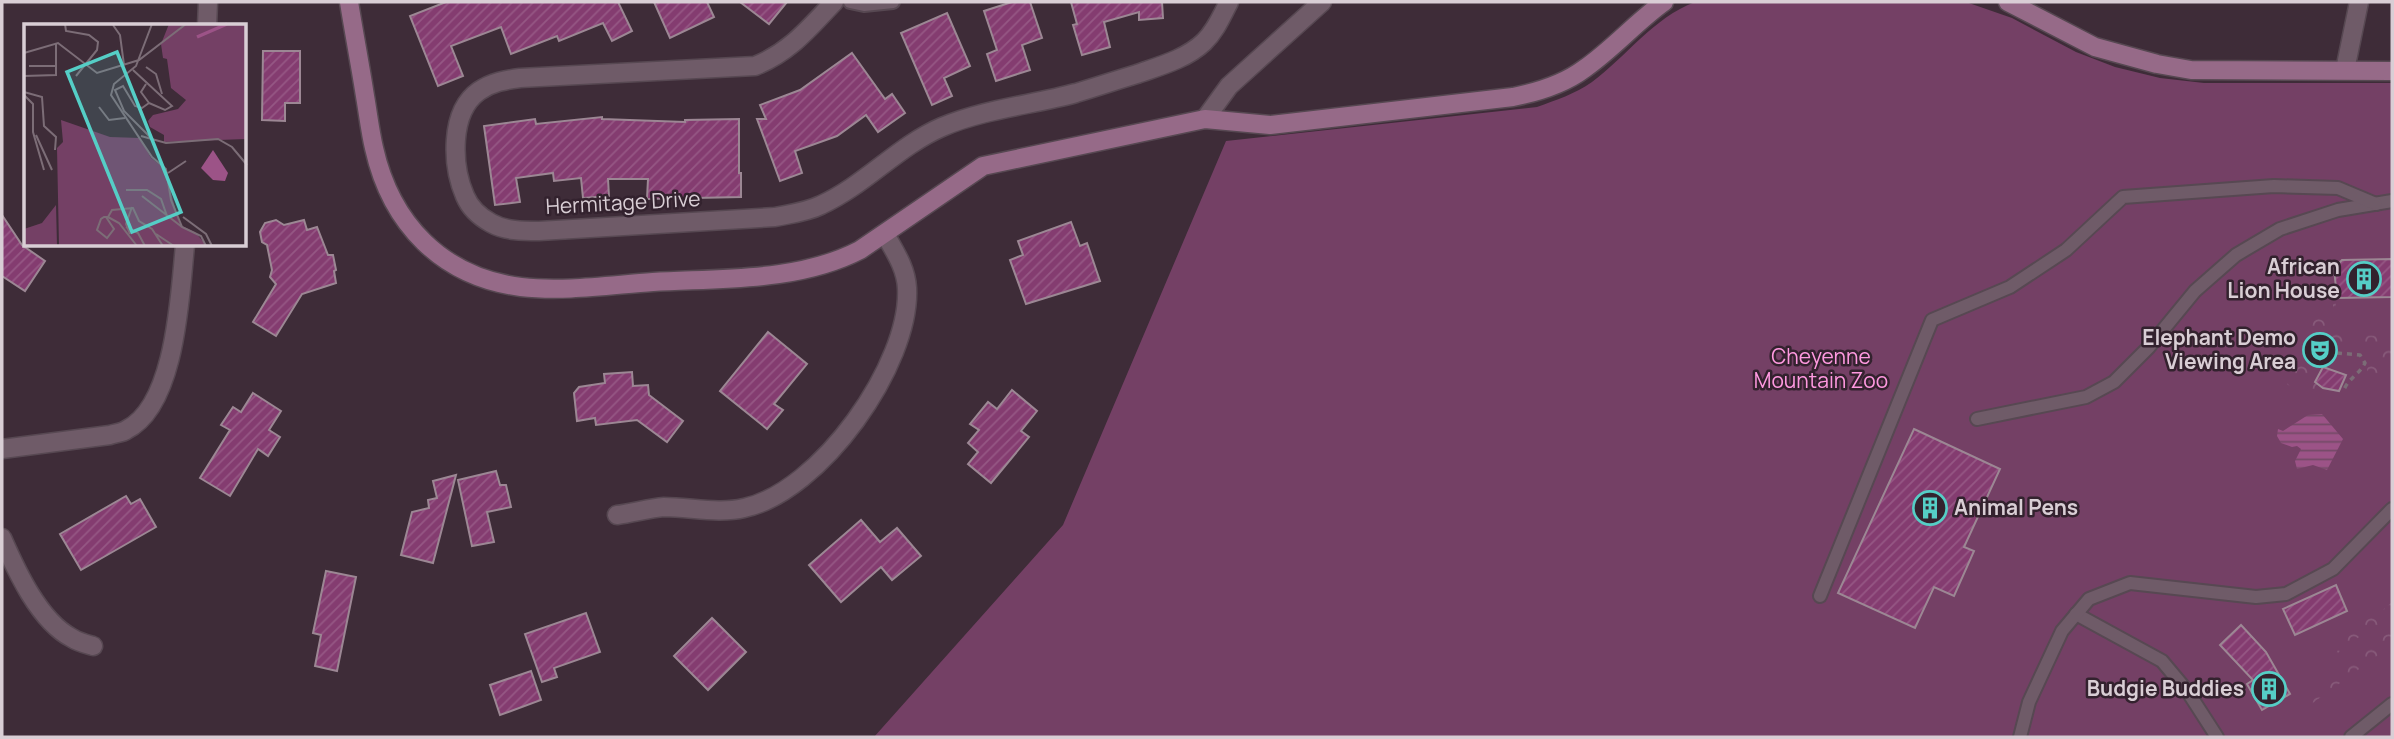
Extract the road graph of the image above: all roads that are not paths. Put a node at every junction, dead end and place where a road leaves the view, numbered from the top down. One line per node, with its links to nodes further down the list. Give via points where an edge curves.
1 (208, 2): 11 (street)
2 (349, 2): 17 (street, via 374,149 394,204 421,241 465,271 521,287 555,288 780,273 839,261)
3 (834, 2): 6 (street, Hermitage Drive, via 791,47 755,66 498,81 478,92 459,123 455,142 466,198 476,213 493,225 513,230 799,213 841,194 916,141 963,118 1076,93 1187,54 1216,29)
4 (850, 2): 5 (lane)
5 (893, 2)
6 (1229, 2)
7 (1322, 2): 14 (street, via 1228,86)
8 (1664, 2): 14 (street, via 1583,71 1534,92 1270,125)
9 (2008, 2): 12 (street, via 2095,47 2157,64 2191,70)
10 (2359, 2): 12 (street)
11 (207, 24)
12 (2345, 70): 13 (street)
13 (2392, 71)
14 (1205, 119): 17 (street, via 983,166)
15 (2392, 201): 16 (lane)
16 (2376, 204): 19 (lane, via 2338,210 2280,229 2236,256 2195,291 2150,347 2114,382 2086,397); 24 (lane, via 2338,187 2274,186 2123,197 2066,250 2010,286 1932,320)
17 (885, 234): 22 (street, via 905,273 904,319 878,386 834,449 784,491 744,508 663,507)
18 (186, 247): 20 (street, via 170,359 164,382 142,418 127,430 110,435)
19 (1977, 419)
20 (2, 449)
21 (2392, 509): 25 (lane, via 2333,569 2286,594 2256,597 2130,583 2089,599)
22 (617, 515)
23 (2, 538): 26 (street, via 15,569 51,622 71,638)
24 (1820, 596)
25 (2076, 614): 28 (lane, via 2062,631 2029,702); 29 (lane, via 2162,661)
26 (93, 646)
27 (2392, 704): 30 (lane)
28 (2020, 737)
29 (2217, 737)
30 (2351, 737)

